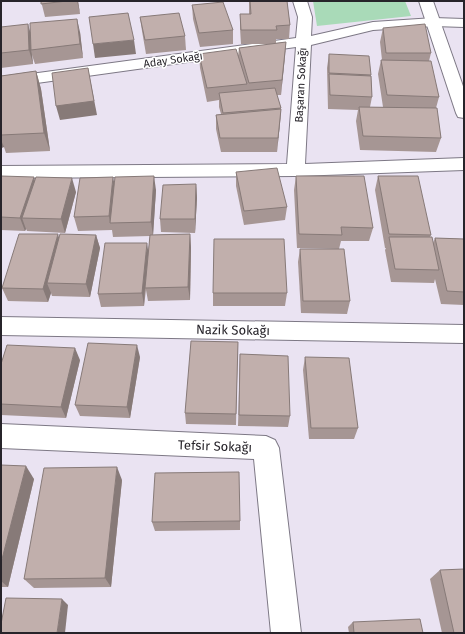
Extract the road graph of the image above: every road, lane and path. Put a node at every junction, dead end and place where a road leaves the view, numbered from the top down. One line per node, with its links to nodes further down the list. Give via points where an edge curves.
1 (300, 1): 5 (street, Başaran Sokağı, via 304,17)
2 (426, 1): 3 (street)
3 (434, 22): 4 (street, Aday Sokağı); 5 (street, Aday Sokağı, via 373,26); 7 (street)
4 (464, 23)
5 (303, 42): 6 (street, Aday Sokağı); 9 (street, Başaran Sokağı)
6 (1, 83)
7 (464, 113)
8 (464, 164): 9 (street)
9 (296, 170): 10 (street)
10 (1, 172)
11 (1, 326): 12 (street, Nazik Sokağı)
12 (464, 334)
13 (1, 436): 14 (street, Tefsir Sokağı, via 266,448)
14 (286, 633)

